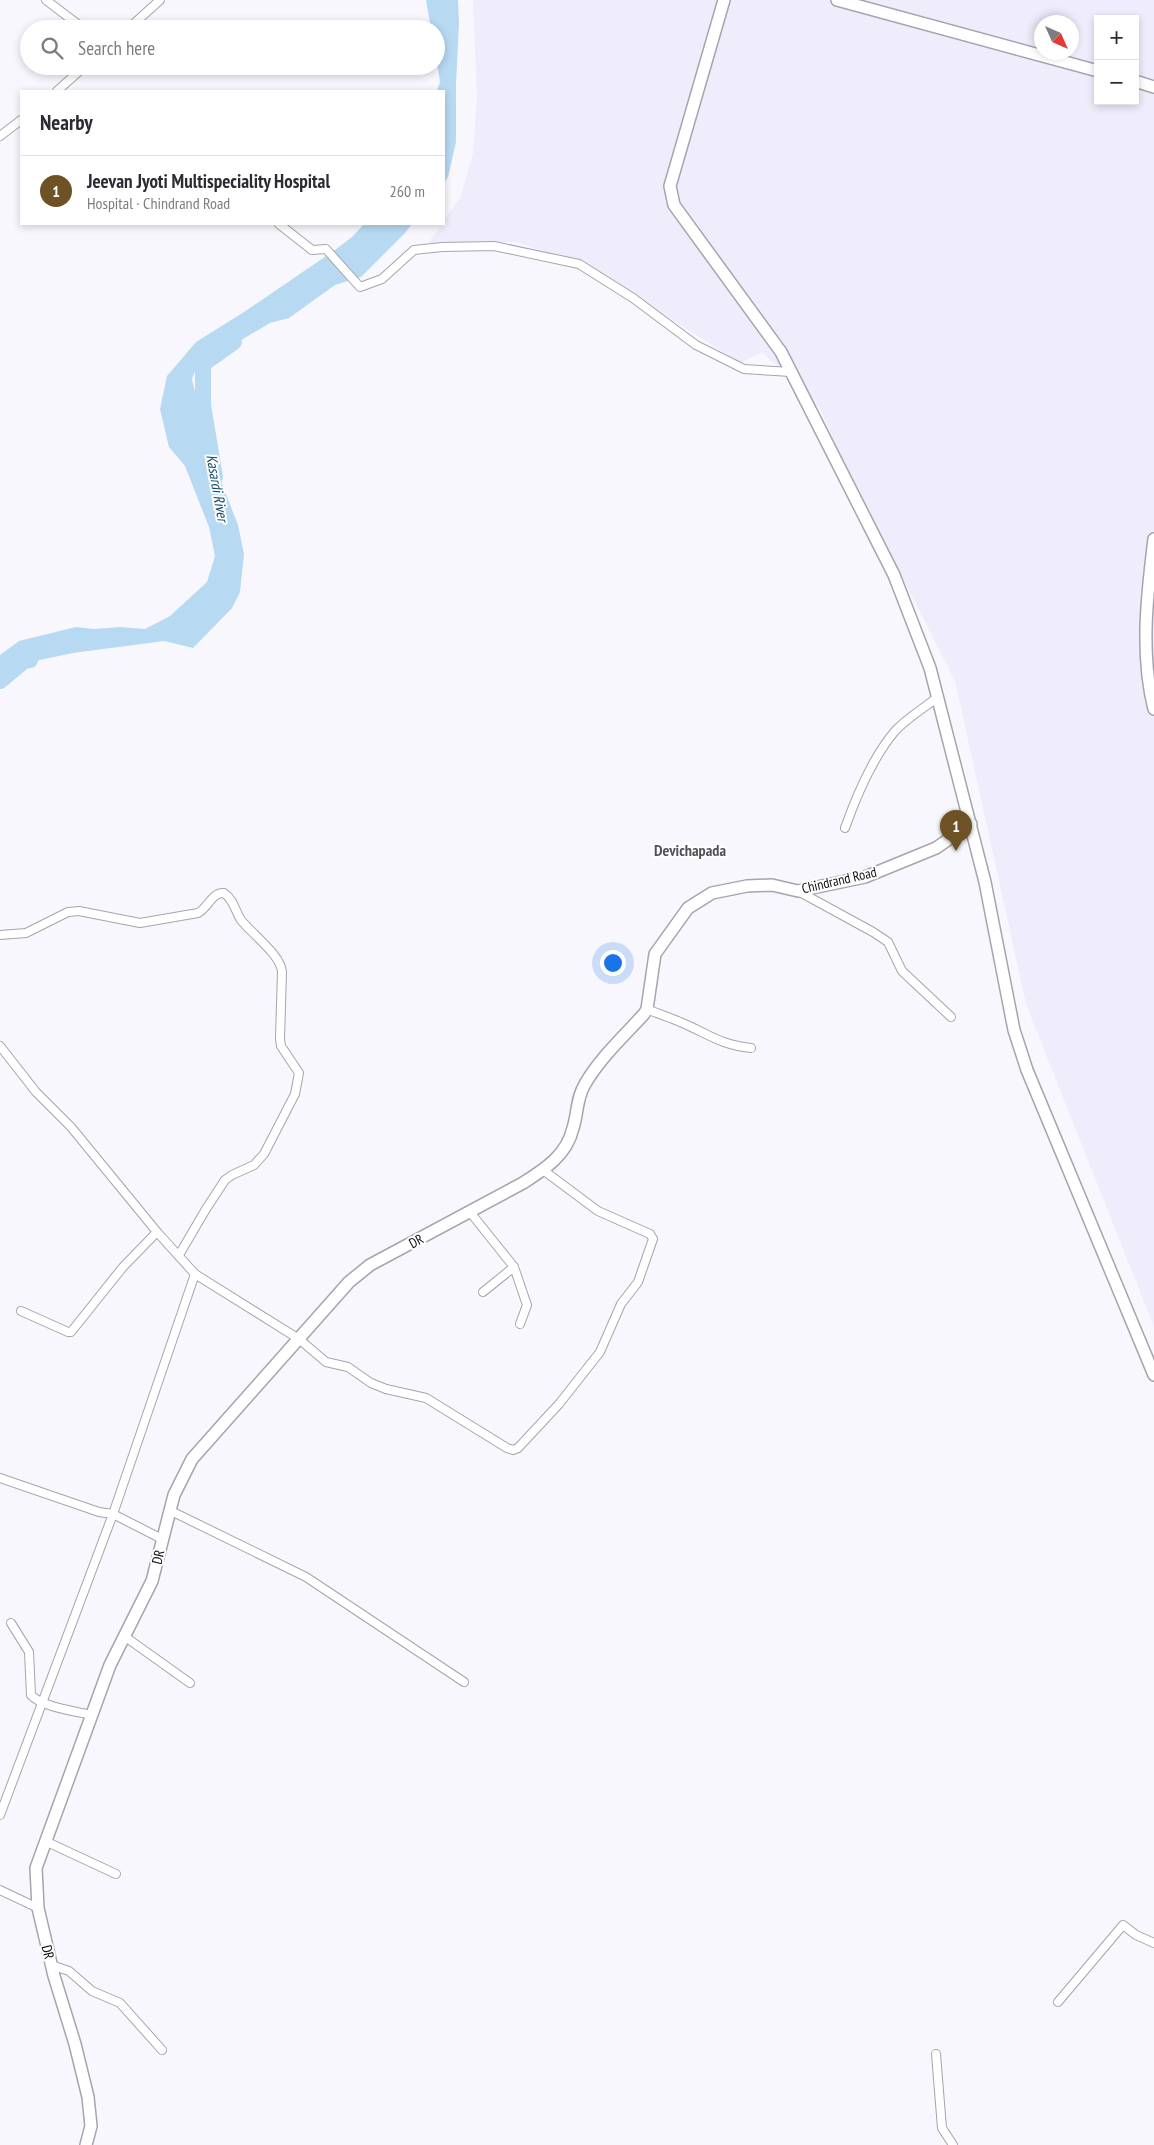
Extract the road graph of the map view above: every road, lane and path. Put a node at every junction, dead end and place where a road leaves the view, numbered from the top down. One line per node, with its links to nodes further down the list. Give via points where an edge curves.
1 (46, 0): 5 (street)
2 (160, 0): 6 (street)
3 (724, 0): 15 (main road, via 670,186 674,205 781,352)
4 (836, 0): 7 (main road)
5 (72, 20)
6 (138, 20)
7 (1094, 70)
8 (75, 75): 11 (street)
9 (1139, 83): 10 (main road)
10 (1154, 87)
11 (58, 90)
12 (20, 121): 13 (street)
13 (0, 136)
14 (280, 225): 15 (street, via 312,250 326,249 360,287 382,279 414,250 442,246 494,246 578,264 633,298 696,345 744,369)
15 (791, 372): 17 (main road, via 894,575)
16 (1154, 539): 18 (main road, via 1145,609 1149,691)
17 (938, 697): 19 (main road); 20 (street, via 908,719 885,745)
18 (1154, 709)
19 (971, 824): 21 (main road, Chindrand Road, via 936,848 900,864 865,877); 37 (main road, via 1014,1030 1027,1070)
20 (845, 828)
21 (798, 891): 23 (main road, Chindrand Road, via 772,885 747,886 712,893 688,908 655,954); 24 (street, via 888,942 902,971)
22 (0, 936): 30 (street, via 26,932 68,912 79,911 149,923 198,913 219,893 229,897 243,921 280,962 280,1040 298,1073 295,1094 264,1154 254,1165 225,1180)
23 (647, 1010): 26 (street, via 682,1023 707,1037); 27 (main road, DR, via 602,1059 585,1084 577,1101 574,1128 563,1152)
24 (951, 1017)
25 (0, 1046): 29 (street)
26 (751, 1048)
27 (543, 1170): 28 (main road, DR); 36 (street, via 588,1205 653,1238 638,1282 621,1304 600,1352 559,1404 518,1448 507,1448 426,1398 386,1389 352,1369 326,1362)
28 (470, 1212): 31 (street); 36 (main road, DR, via 370,1265 349,1282)
29 (157, 1232): 30 (street); 34 (street, via 123,1267 71,1332)
30 (179, 1255): 32 (street)
31 (514, 1267): 33 (street); 35 (street, via 527,1305)
32 (195, 1274): 36 (street); 40 (street)
33 (483, 1292)
34 (21, 1311)
35 (520, 1324)
36 (299, 1339): 39 (main road, DR, via 192,1459)
37 (1154, 1375)
38 (0, 1478): 40 (street, via 98,1512)
39 (169, 1510): 41 (main road, DR); 44 (street, via 306,1577)
40 (113, 1514): 41 (street); 46 (street)
41 (162, 1539): 43 (main road, DR, via 152,1581)
42 (11, 1623): 46 (street, via 29,1652 31,1695)
43 (124, 1636): 45 (street); 47 (main road, DR)
44 (464, 1682)
45 (190, 1683)
46 (43, 1702): 47 (street); 48 (street)
47 (91, 1716): 49 (main road, DR)
48 (0, 1815)
49 (45, 1841): 50 (street); 52 (main road, DR, via 36,1868)
50 (116, 1874)
51 (1, 1891): 52 (street)
52 (38, 1908): 54 (main road, DR)
53 (1154, 1943): 55 (street, via 1136,1935 1123,1924)
54 (52, 1965): 56 (street, via 69,1970 92,1991 120,2003); 58 (main road, DR, via 88,2098 90,2126)
55 (1058, 2002)
56 (162, 2050)
57 (936, 2054): 59 (street, via 942,2128)
58 (86, 2145)
59 (953, 2145)

